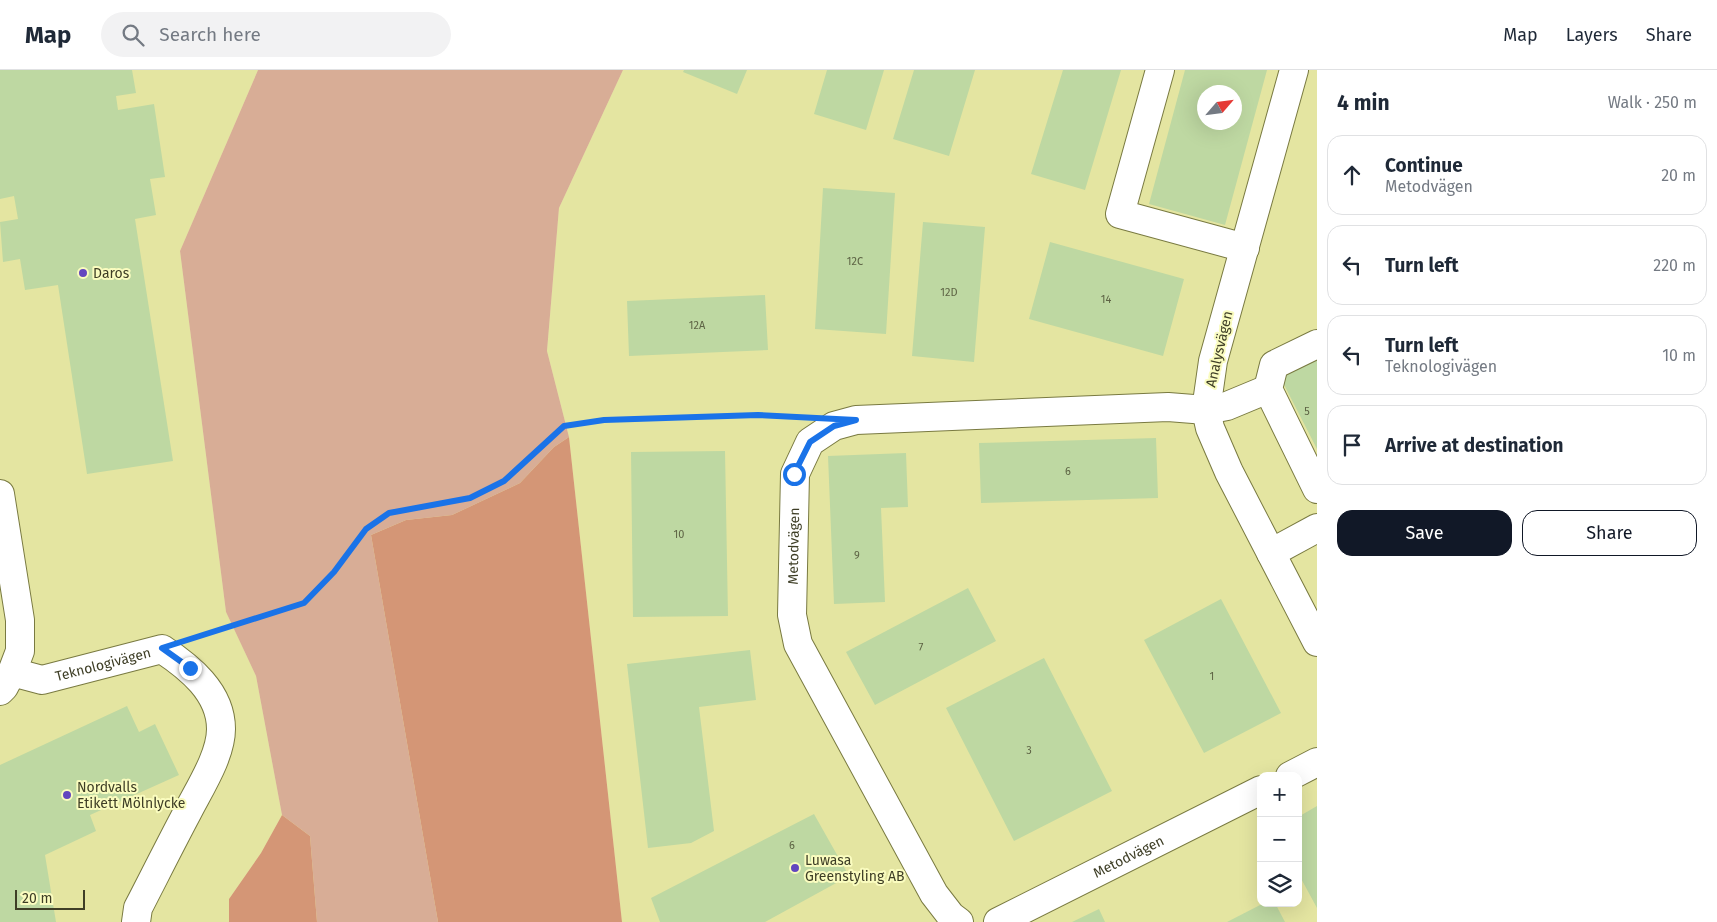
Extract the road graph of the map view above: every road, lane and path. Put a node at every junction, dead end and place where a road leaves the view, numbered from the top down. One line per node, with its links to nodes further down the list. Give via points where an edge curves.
1 (1160, 70): 3 (street, via 1120,214)
2 (1294, 70): 3 (street, Analysvägen)
3 (1245, 248): 6 (street, Analysvägen, via 1213,361)
4 (1317, 344): 5 (street, via 1274,365)
5 (1268, 389): 6 (street, Metodvägen, via 1227,406); 8 (street)
6 (1206, 410): 11 (street, Analysvägen, via 1210,428 1229,472); 19 (street, Metodvägen, via 1168,407 856,420 834,426 810,442 794,474 792,614 798,644 934,894)
7 (807, 417): 13 (path, via 758,415 604,420 564,426 504,481 470,498 389,513 366,529 334,572 304,603)
8 (1315, 484)
9 (0, 494): 14 (street, Teknologivägen, via 20,620 20,651)
10 (1317, 528): 11 (street)
11 (1271, 553): 12 (street, Analysvägen)
12 (1317, 642)
13 (162, 648): 14 (street, Teknologivägen, via 42,680); 18 (street, Teknologivägen, via 190,668 207,688 221,728 213,762 138,908)
14 (6, 681)
15 (1317, 762): 16 (street)
16 (1298, 772)
17 (1257, 792): 20 (street, Metodvägen)
18 (136, 922)
19 (959, 922)
20 (998, 922)

